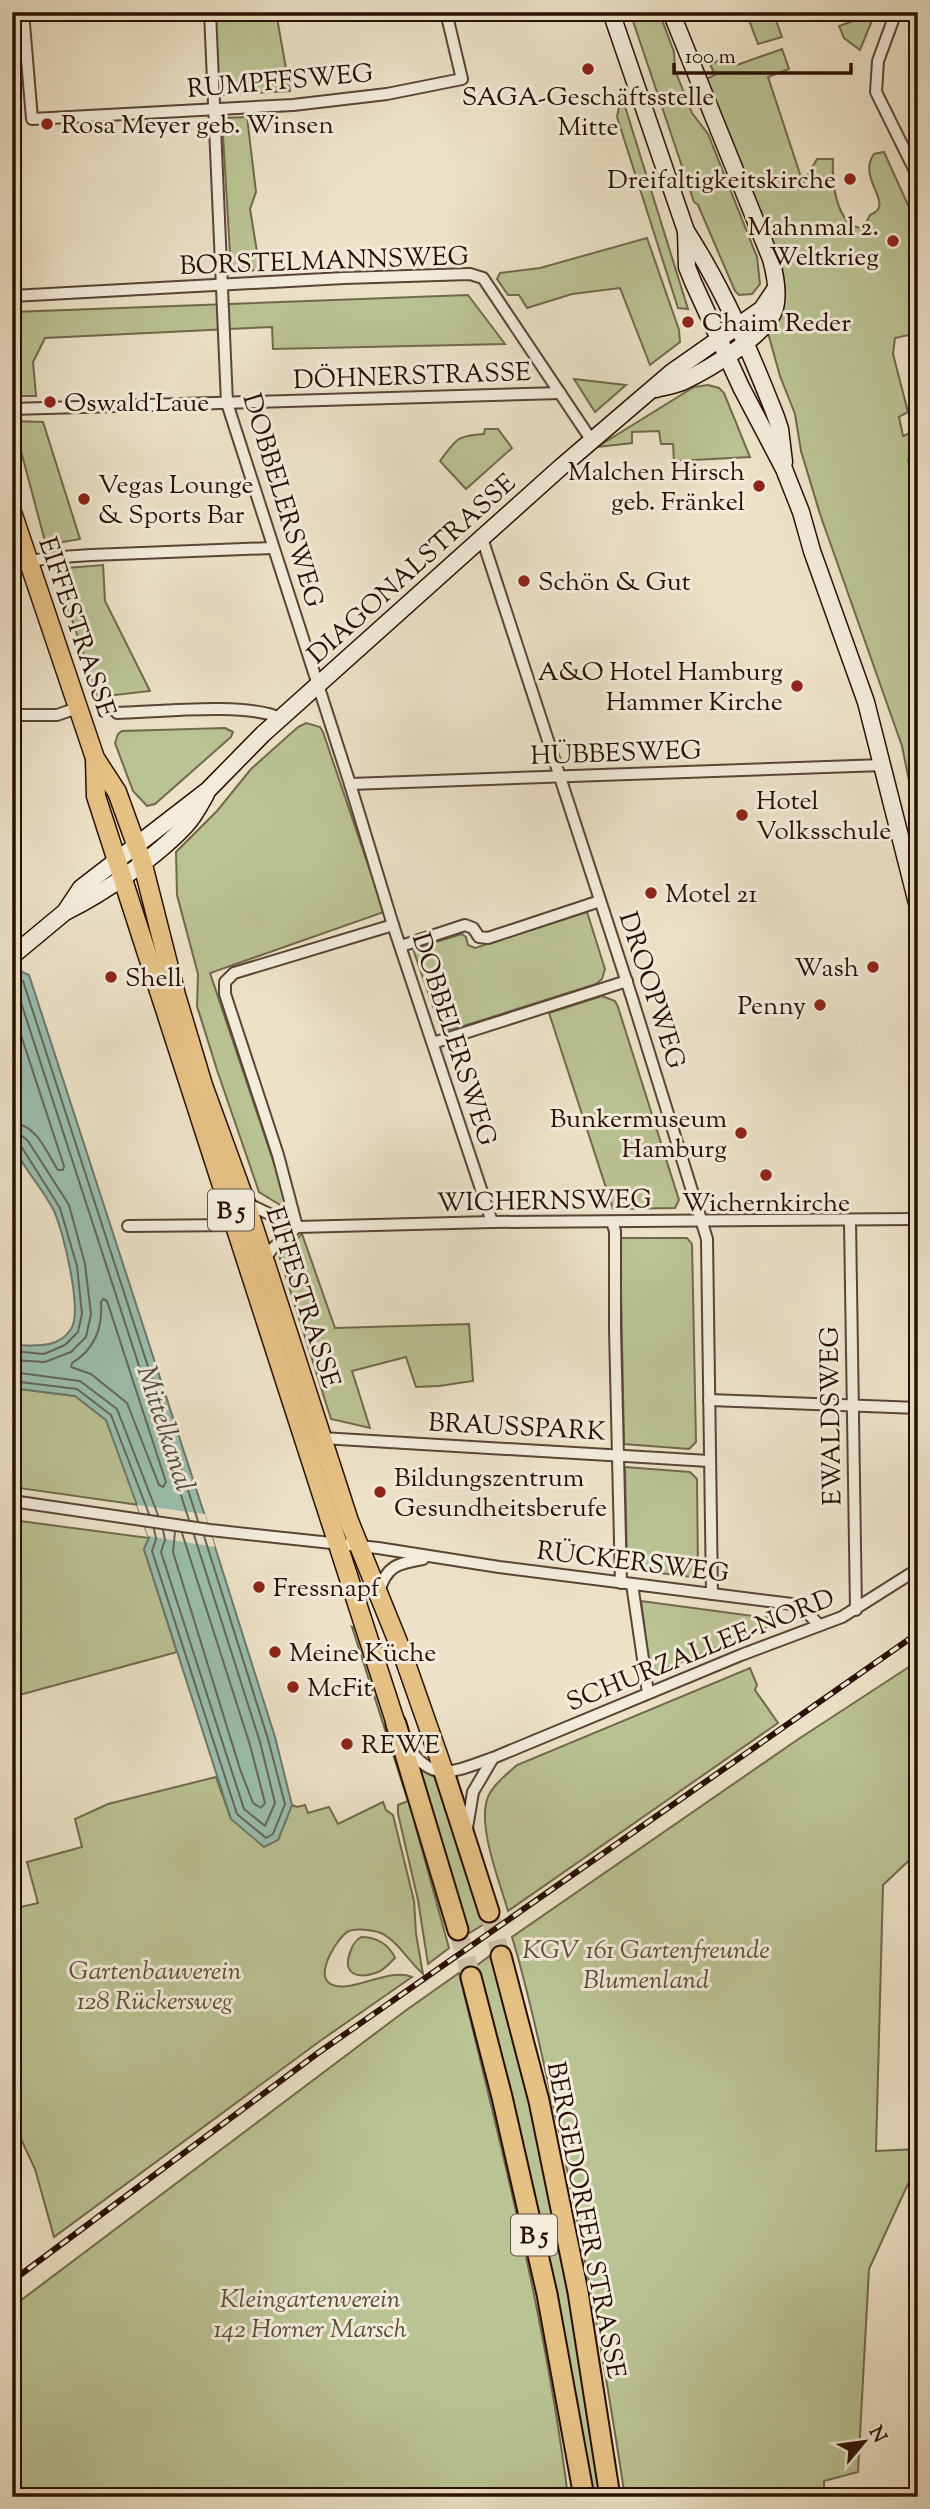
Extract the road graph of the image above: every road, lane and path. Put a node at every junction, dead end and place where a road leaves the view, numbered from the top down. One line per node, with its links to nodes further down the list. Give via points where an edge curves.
1 (23, 12): 7 (street, RUMPFFSWEG, via 32,119)
2 (209, 12): 7 (street, DOBBELERSWEG)
3 (446, 12): 7 (street, RUMPFFSWEG, via 462,79 359,98)
4 (611, 12): 9 (street)
5 (671, 12): 11 (street, via 771,259)
6 (896, 12): 8 (street, via 878,61 876,92)
7 (214, 109): 10 (street, DOBBELERSWEG)
8 (918, 177)
9 (686, 231): 13 (street); 14 (street, via 687,267)
10 (222, 285): 12 (street, BORSTELMANNSWEG); 18 (street, BORSTELMANNSWEG, via 470,274 483,278); 19 (street, DOBBELERSWEG)
11 (776, 288): 13 (street, DIAGONALSTRASSE, via 765,306); 15 (street, DIAGONALSTRASSE, via 770,319)
12 (12, 296)
13 (737, 326): 14 (street, DIAGONALSTRASSE); 15 (street)
14 (718, 339): 16 (street); 17 (street, DIAGONALSTRASSE)
15 (745, 343): 16 (street, DIAGONALSTRASSE); 22 (street, via 780,429)
16 (726, 355): 17 (street, DIAGONALSTRASSE, via 680,383); 22 (street)
17 (653, 390): 21 (street, DIAGONALSTRASSE)
18 (560, 393): 19 (street, DÖHNERSTRASSE); 21 (street, BORSTELMANNSWEG)
19 (227, 403): 20 (street, DÖHNERSTRASSE); 25 (street, DOBBELERSWEG)
20 (12, 409)
21 (592, 441): 24 (street, DIAGONALSTRASSE)
22 (784, 469): 33 (street, via 850,654)
23 (12, 512): 26 (main road, EIFFESTRASSE / B 5)
24 (482, 538): 27 (street, DIAGONALSTRASSE); 34 (street, DROOPWEG)
25 (272, 548): 26 (street); 27 (street, DOBBELERSWEG)
26 (28, 562): 28 (main road, EIFFESTRASSE / B 5)
27 (318, 684): 31 (street, DIAGONALSTRASSE); 35 (street, DOBBELERSWEG)
28 (77, 708): 30 (street, via 57,715); 32 (main road, EIFFESTRASSE / B 5)
29 (117, 713): 31 (street, via 243,710)
30 (12, 715)
31 (280, 718): 36 (street, DIAGONALSTRASSE, via 208,790 186,825)
32 (95, 758): 36 (main road, EIFFESTRASSE / B 5, via 117,792); 37 (main road, EIFFESTRASSE / B 5, via 96,796)
33 (883, 765): 34 (street, HÜBBESWEG); 39 (street)
34 (560, 776): 35 (street, HÜBBESWEG); 38 (street, DROOPWEG)
35 (350, 784): 40 (street, DOBBELERSWEG)
36 (139, 853): 37 (street, DIAGONALSTRASSE); 45 (main road, EIFFESTRASSE / B 5, via 202,1085)
37 (120, 868): 42 (street, DIAGONALSTRASSE, via 81,888 65,912); 51 (main road, EIFFESTRASSE / B 5)
38 (600, 901): 41 (street, via 488,938 479,937 465,925); 43 (street, DROOPWEG)
39 (918, 907)
40 (393, 925): 41 (street, DOBBELERSWEG); 53 (street, EIFFESTRASSE, via 234,973 225,982)
41 (401, 946): 44 (street, DOBBELERSWEG)
42 (14, 955)
43 (627, 981): 44 (street); 50 (street, DROOPWEG)
44 (433, 1043): 48 (street, DOBBELERSWEG)
45 (246, 1203): 53 (street, WICHERNSWEG); 54 (main road, EIFFESTRASSE / B 5)
46 (918, 1219): 47 (street, WICHERNSWEG)
47 (850, 1221): 50 (street, WICHERNSWEG); 57 (street, EWALDSWEG)
48 (492, 1222): 49 (street, WICHERNSWEG); 53 (street, WICHERNSWEG)
49 (612, 1222): 50 (street, WICHERNSWEG); 60 (street)
50 (703, 1222): 56 (street, DROOPWEG)
51 (236, 1225): 52 (street); 55 (main road, EIFFESTRASSE / B 5)
52 (128, 1226)
53 (297, 1227): 54 (street)
54 (264, 1259): 55 (street); 59 (main road, EIFFESTRASSE / B 5)
55 (256, 1289): 63 (main road, EIFFESTRASSE / B 5)
56 (709, 1399): 57 (street); 61 (street, DROOPWEG)
57 (852, 1405): 58 (street); 70 (street, EWALDSWEG)
58 (918, 1408)
59 (322, 1438): 60 (street, BRAUSSPARK); 64 (main road, EIFFESTRASSE / B 5)
60 (619, 1454): 61 (street, BRAUSSPARK); 67 (street)
61 (709, 1461): 69 (street, DROOPWEG)
62 (12, 1501): 63 (street, RÜCKERSWEG)
63 (338, 1545): 64 (street, RÜCKERSWEG); 73 (main road, EIFFESTRASSE / B 5)
64 (358, 1546): 65 (street, RÜCKERSWEG); 68 (main road, EIFFESTRASSE / B 5)
65 (432, 1557): 67 (street, RÜCKERSWEG); 68 (street, RÜCKERSWEG, via 395,1566 382,1580)
66 (918, 1569): 70 (street, SCHURZALLEE-NORD)
67 (627, 1583): 69 (street, RÜCKERSWEG); 72 (street)
68 (378, 1594): 75 (main road, EIFFESTRASSE / B 5)
69 (712, 1594): 71 (street, RÜCKERSWEG, via 800,1605)
70 (856, 1610): 71 (street, SCHURZALLEE-NORD)
71 (819, 1626): 72 (street, SCHURZALLEE-NORD)
72 (648, 1693): 74 (street, SCHURZALLEE-NORD)
73 (396, 1724): 75 (street, via 421,1763); 78 (highway, B 5)
74 (493, 1758): 75 (street, SCHURZALLEE-NORD); 76 (street, via 473,1793)
75 (444, 1772): 76 (highway, B 5)
76 (465, 1838): 77 (highway, B 5)
77 (489, 1912)
78 (458, 1930)
79 (501, 1955): 82 (highway, BERGEDORFER STRASSE / B 5, via 539,2101 573,2264)
80 (471, 1976): 81 (highway, BERGEDORFER STRASSE / B 5, via 547,2294)
81 (584, 2497)
82 (610, 2497)

